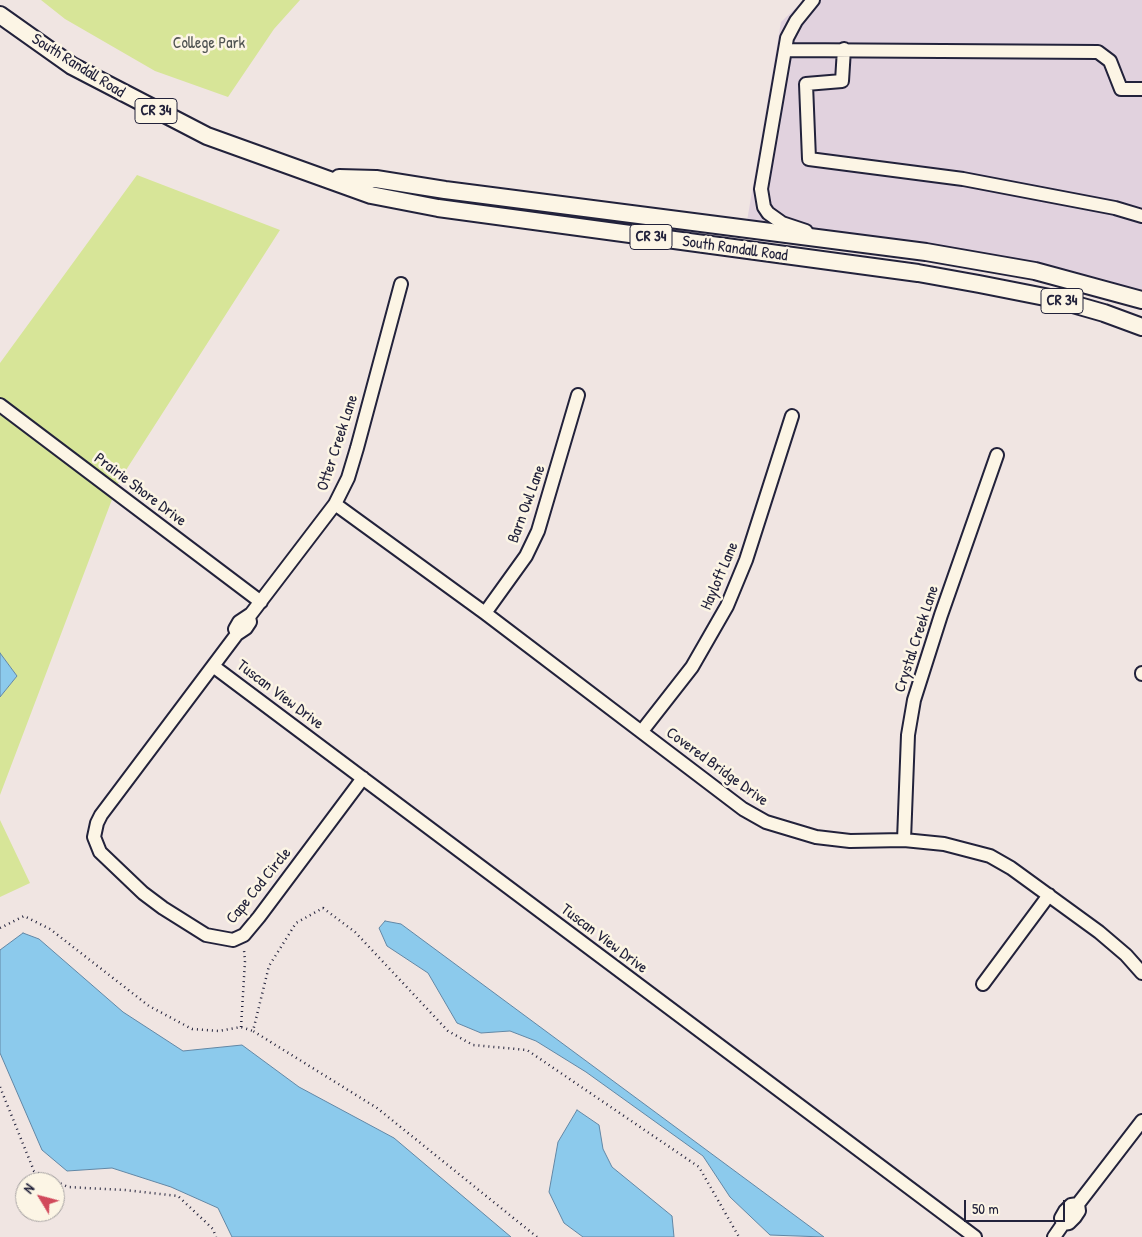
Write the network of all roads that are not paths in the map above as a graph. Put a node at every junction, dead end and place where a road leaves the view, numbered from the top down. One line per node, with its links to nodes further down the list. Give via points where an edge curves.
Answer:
1 (813, 0): 4 (street, via 796,21 787,38)
2 (0, 15): 6 (main road, South Randall Road / CR 34, via 72,66 191,128)
3 (844, 49): 4 (street); 5 (street, via 1098,52 1110,61 1121,89); 7 (street, via 842,80 806,84 809,159 964,179)
4 (786, 50): 8 (street, via 761,189 764,207 773,217 792,227)
5 (1142, 89)
6 (327, 177): 8 (main road, South Randall Road / CR 34, via 376,178 445,190); 11 (main road, South Randall Road / CR 34, via 371,195 438,208 979,284 1055,299)
7 (1142, 216)
8 (852, 242): 10 (main road, South Randall Road / CR 34, via 1035,271)
9 (401, 284): 16 (street, Otter Creek Lane, via 357,448 348,478)
10 (1142, 300)
11 (1142, 327)
12 (578, 395): 18 (street, Barn Owl Lane, via 538,531 526,556)
13 (0, 405): 17 (street, Prairie Shore Drive)
14 (792, 416): 20 (street, Hayloft Lane, via 749,551 727,606 692,667)
15 (996, 455): 22 (street, Crystal Creek Lane, via 914,700 908,735)
16 (335, 504): 17 (street, Otter Creek Lane); 18 (street, Covered Bridge Drive)
17 (261, 602): 19 (street, Otter Creek Lane, via 249,617 239,622 235,629 237,634)
18 (485, 613): 20 (street, Covered Bridge Drive)
19 (213, 666): 21 (street, Tuscan View Drive); 21 (street, Cape Cod Circle, via 101,815 95,830 100,852 149,898 206,935 233,940 244,935)
20 (642, 732): 22 (street, Covered Bridge Drive, via 743,809 766,822 816,837)
21 (363, 778): 27 (street, Tuscan View Drive)
22 (904, 840): 23 (street, Covered Bridge Drive, via 944,844 990,856)
23 (1049, 895): 24 (street, Covered Bridge Drive, via 1100,932); 25 (street)
24 (1142, 973)
25 (983, 984)
26 (1142, 1121): 28 (street, via 1078,1204 1071,1205 1066,1211 1061,1218 1063,1224)
27 (975, 1237)
28 (1054, 1237)

